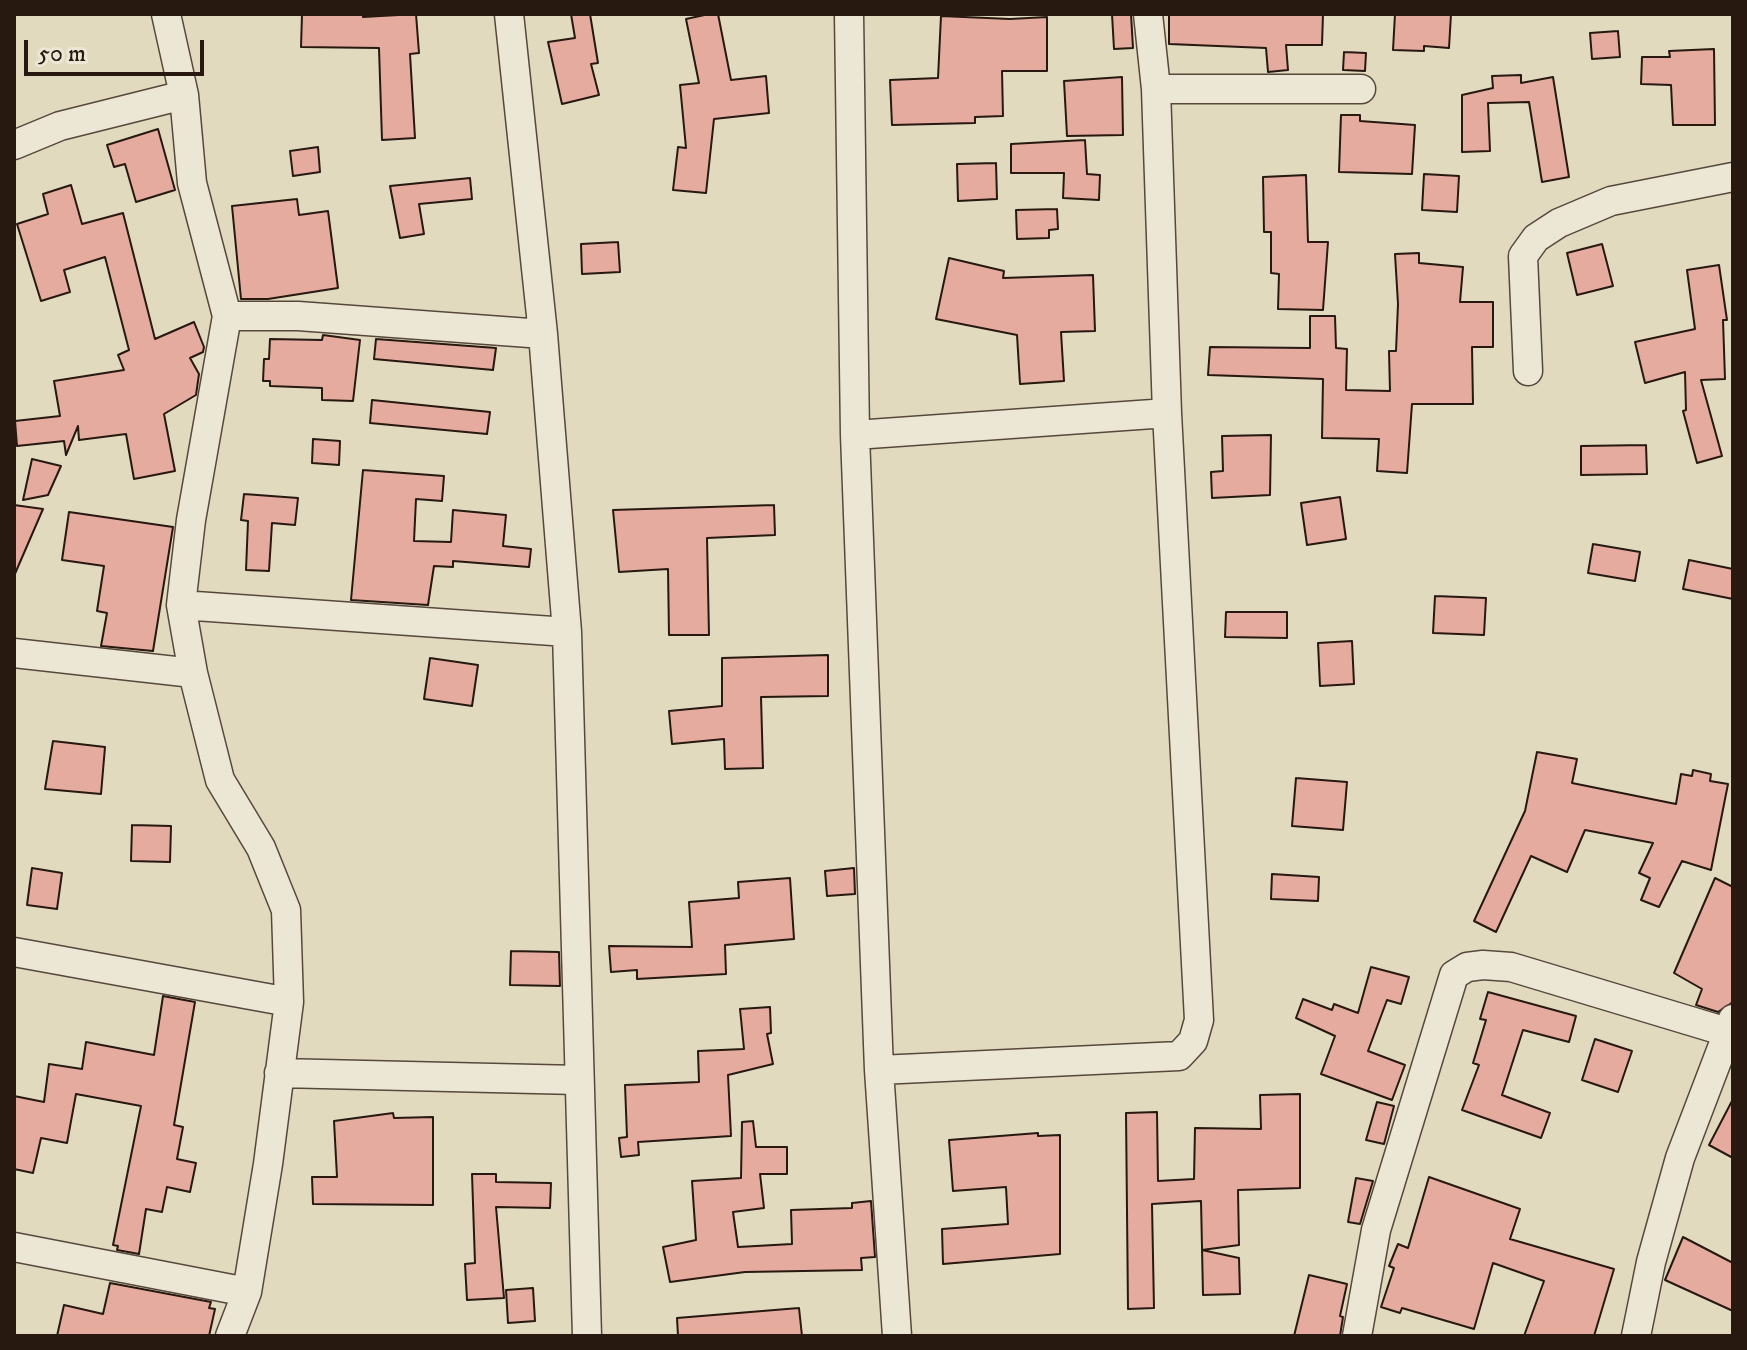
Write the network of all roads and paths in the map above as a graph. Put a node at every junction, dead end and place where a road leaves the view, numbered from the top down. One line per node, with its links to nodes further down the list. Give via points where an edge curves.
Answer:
1 (166, 14): 7 (street)
2 (509, 14): 11 (street)
3 (849, 14): 14 (street)
4 (1148, 14): 5 (street)
5 (1156, 89): 6 (street); 13 (street)
6 (1361, 89)
7 (184, 95): 8 (street, via 60,126); 10 (street, via 192,183)
8 (14, 145)
9 (1733, 177): 12 (street, via 1611,201 1536,238 1523,256)
10 (227, 316): 11 (street, via 298,316); 15 (street)
11 (543, 334): 16 (street)
12 (1528, 371)
13 (1167, 413): 14 (street); 22 (street, via 1199,1020 1193,1041 1179,1056)
14 (855, 435): 22 (street)
15 (181, 605): 16 (street); 18 (street)
16 (567, 632): 25 (street)
17 (14, 653): 18 (street)
18 (193, 673): 20 (street, via 220,780 261,848 286,910)
19 (14, 952): 20 (street)
20 (289, 1002): 23 (street)
21 (1730, 1025): 24 (street); 31 (street, via 1511,967 1475,966 1454,975 1376,1230)
22 (879, 1070): 30 (street)
23 (279, 1073): 25 (street); 27 (street)
24 (1723, 1075): 32 (street, via 1680,1158)
25 (578, 1080): 29 (street)
26 (14, 1247): 27 (street)
27 (247, 1292): 28 (street)
28 (230, 1336)
29 (587, 1336)
30 (897, 1336)
31 (1357, 1336)
32 (1636, 1336)

